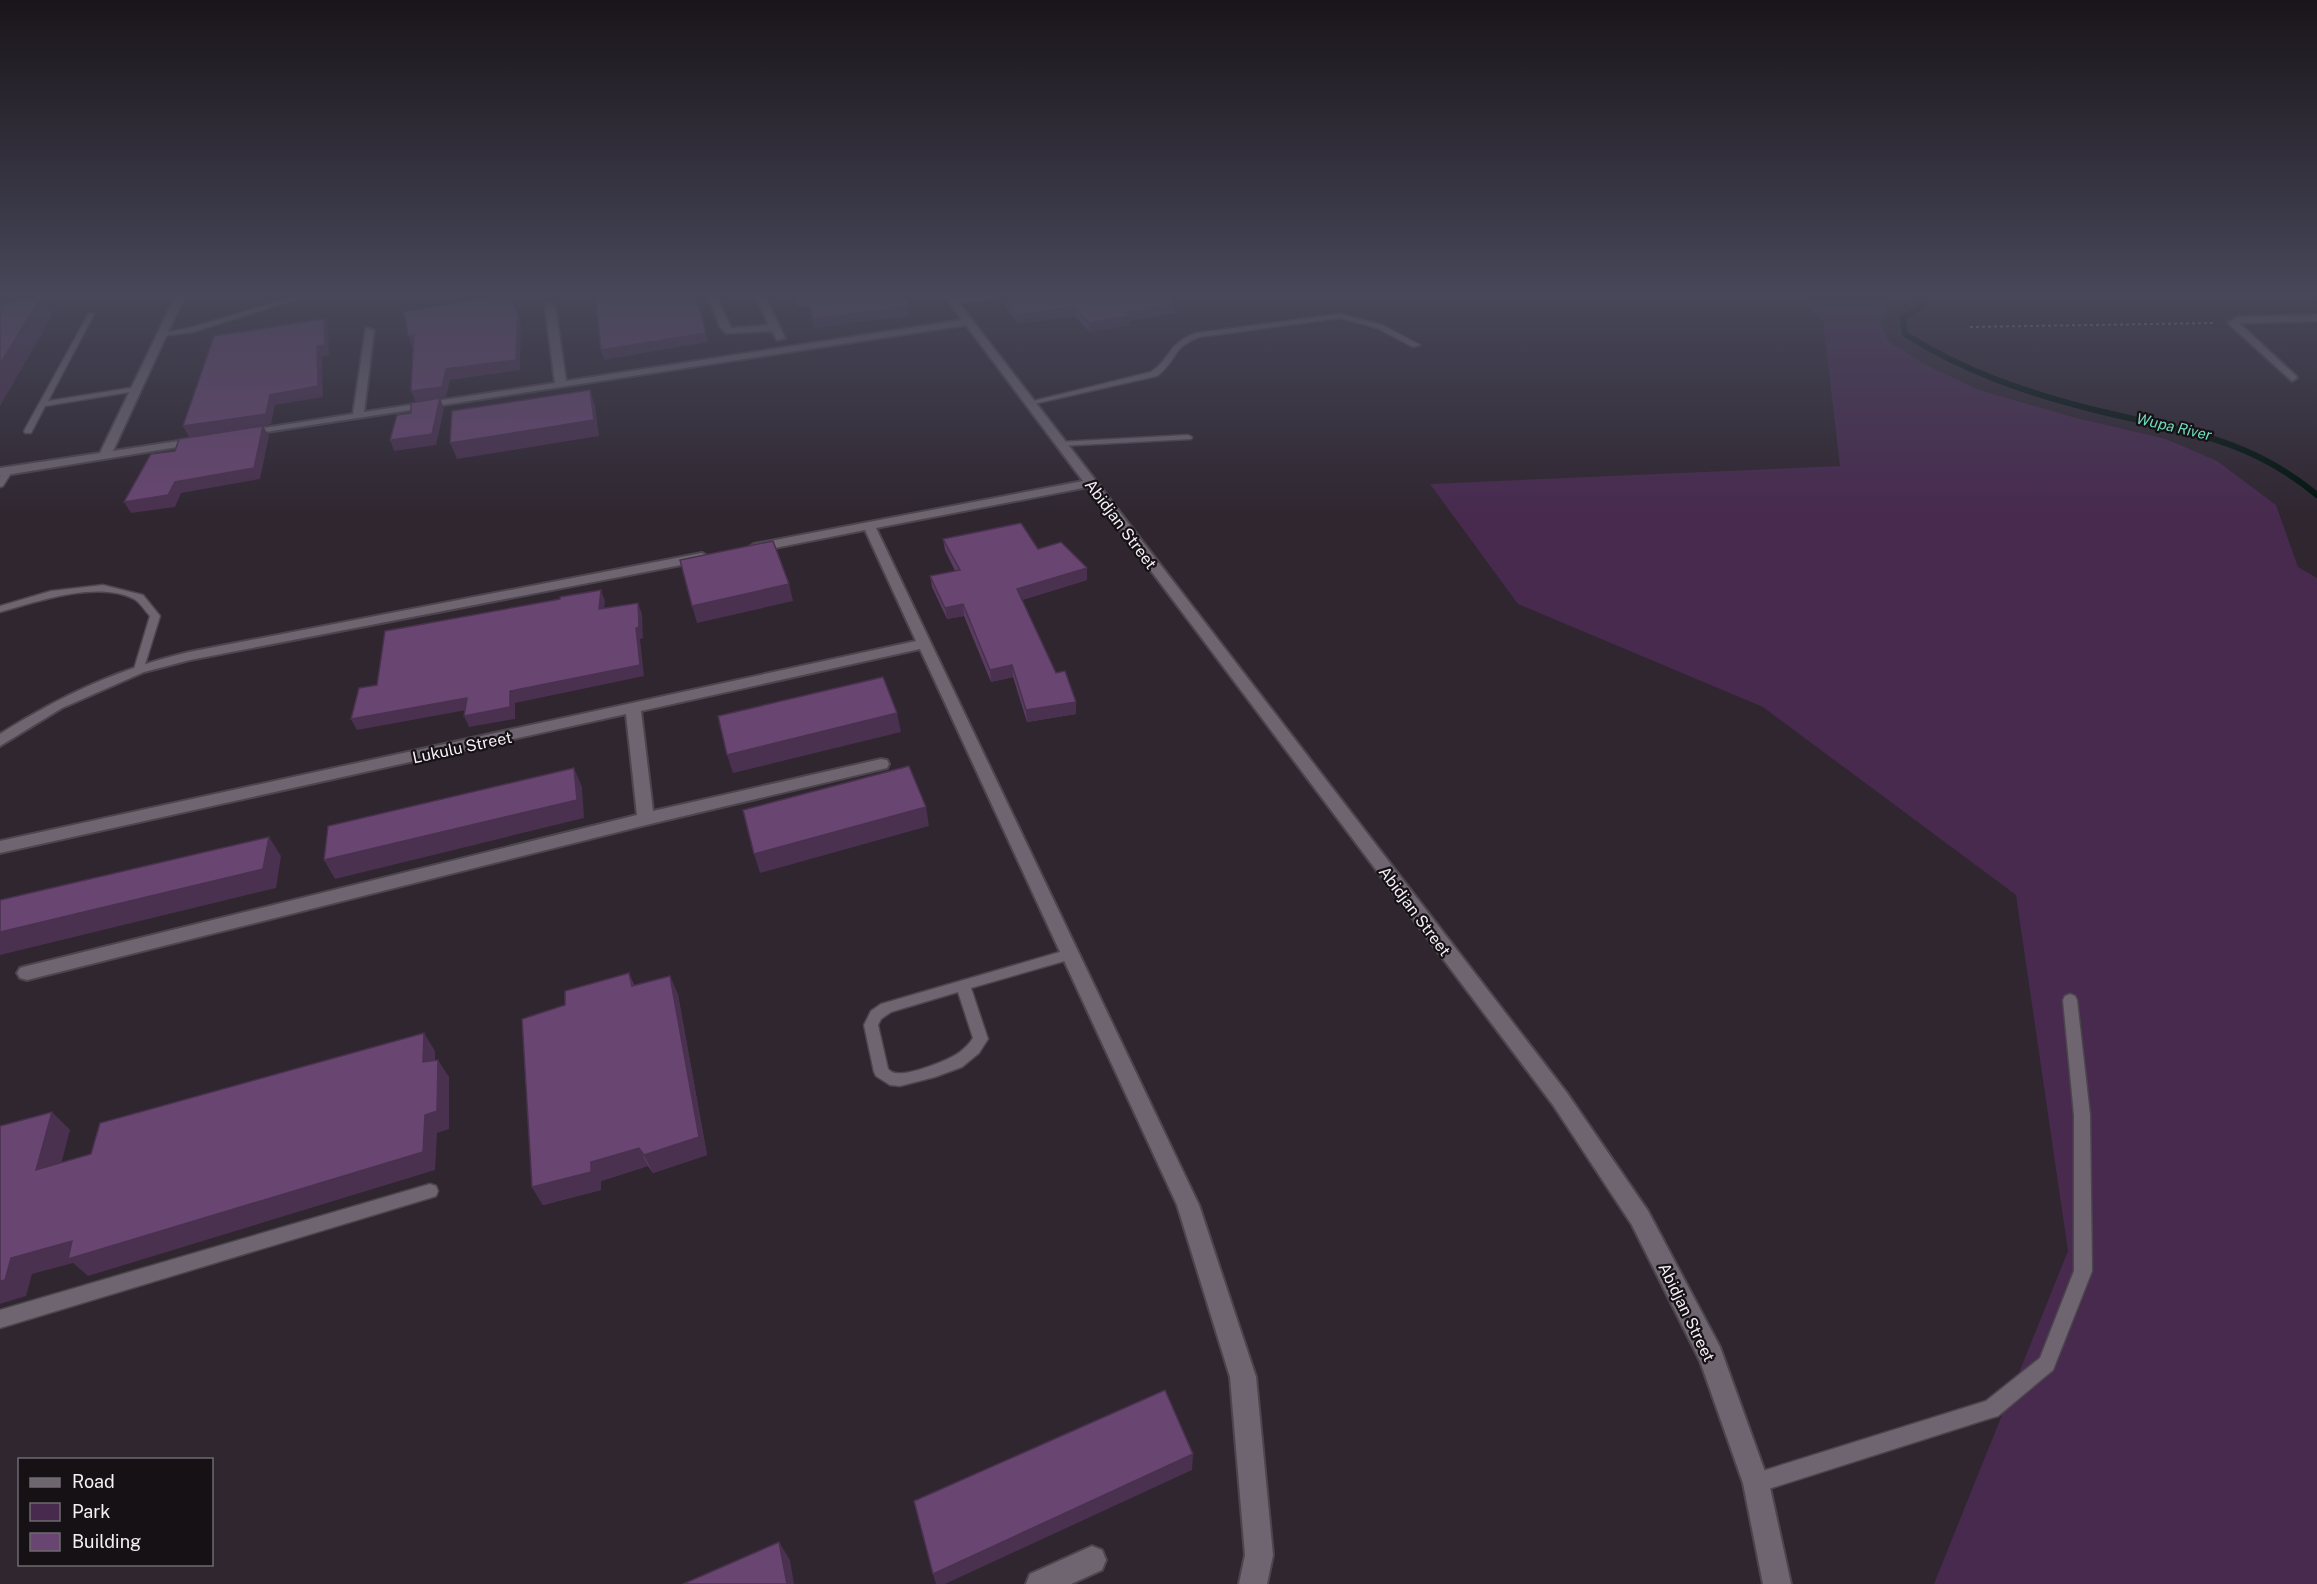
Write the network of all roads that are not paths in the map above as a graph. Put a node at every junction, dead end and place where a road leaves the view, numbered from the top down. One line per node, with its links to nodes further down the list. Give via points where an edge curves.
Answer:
1 (61, 369): 13 (lane)
2 (145, 369): 11 (street)
3 (364, 369): 14 (street)
4 (559, 369): 10 (street)
5 (664, 369): 10 (street)
6 (1003, 369): 12 (street, Abidjan Street)
7 (1162, 369): 12 (lane)
8 (2282, 369): 9 (street)
9 (2292, 378)
10 (561, 385): 14 (street)
11 (136, 389): 13 (lane); 20 (street)
12 (1029, 403): 19 (street, Abidjan Street)
13 (42, 404): 15 (lane)
14 (358, 416): 16 (street)
15 (28, 431)
16 (233, 435)
17 (1188, 437): 19 (lane)
18 (210, 439): 20 (street)
19 (1060, 444): 22 (street, Abidjan Street)
20 (105, 455): 21 (street)
21 (5, 471): 23 (lane)
22 (1090, 483): 24 (street); 41 (street, Abidjan Street, via 1560,1099 1640,1218 1711,1356)
23 (0, 484)
24 (869, 526): 25 (street); 28 (street)
25 (743, 550)
26 (720, 554): 29 (street)
27 (0, 609): 29 (lane, via 51,594 103,588 140,597 155,616)
28 (924, 644): 30 (street, Lukulu Street); 35 (street)
29 (139, 669): 31 (street, via 57,705)
30 (633, 710): 33 (street); 34 (street, Lukulu Street)
31 (0, 741)
32 (881, 764): 33 (street)
33 (646, 819): 36 (street)
34 (0, 848)
35 (1070, 954): 37 (lane); 44 (street, via 1188,1205 1243,1377 1258,1555)
36 (27, 973)
37 (963, 985): 37 (lane, via 886,1008 876,1015 871,1025 881,1072 900,1080 962,1062 974,1052 981,1039)
38 (2070, 1000): 41 (lane, via 2082,1115 2084,1271 2047,1364 1991,1409)
39 (430, 1191): 40 (lane)
40 (0, 1319)
41 (1756, 1483): 45 (street, Abidjan Street)
42 (1092, 1560): 43 (street)
43 (1040, 1584)
44 (1253, 1584)
45 (1777, 1584)

